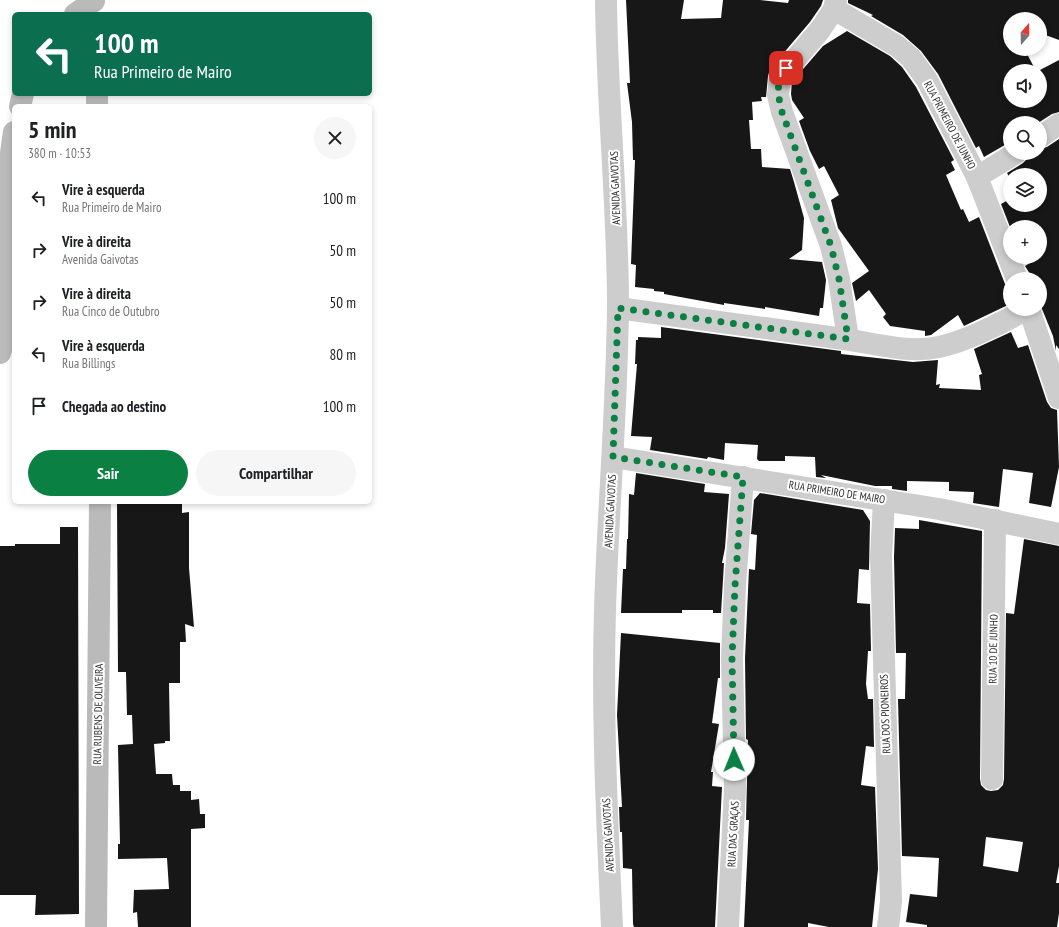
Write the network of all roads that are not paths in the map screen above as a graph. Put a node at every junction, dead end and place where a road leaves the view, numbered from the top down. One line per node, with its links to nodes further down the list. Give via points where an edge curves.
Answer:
1 (606, 0): 12 (street, AVENIDA GAIVOTAS)
2 (95, 4): 4 (main road)
3 (835, 5): 9 (street, RUA PRIMEIRO DE JUNHO, via 911,58 927,80); 15 (street, via 815,36 780,77 778,95 831,246)
4 (79, 12)
5 (1059, 124): 6 (street)
6 (1047, 132)
7 (12, 145): 11 (main road, via 7,177)
8 (1005, 160): 9 (street)
9 (977, 177): 10 (street, RUA PRIMEIRO DE JUNHO)
10 (1014, 272)
11 (5, 291): 16 (main road, via 10,316)
12 (618, 308): 15 (street); 18 (street, AVENIDA GAIVOTAS)
13 (1013, 316): 15 (street, via 939,347 918,350)
14 (1031, 316): 17 (street)
15 (848, 339)
16 (0, 353)
17 (1059, 398)
18 (613, 457): 19 (street, RUA PRIMEIRO DE MAIRO); 26 (street, AVENIDA GAIVOTAS, via 605,611 605,765)
19 (743, 477): 20 (street, RUA PRIMEIRO DE MAIRO); 27 (street, RUA DAS GRAÇAS, via 732,658 735,789)
20 (884, 500): 22 (street, RUA PRIMEIRO DE MAIRO); 28 (street, RUA DOS PIONEIROS, via 882,557 891,902)
21 (100, 504): 25 (main road, RUA RUBENS DE OLIVEIRA)
22 (995, 520): 23 (street, RUA PRIMEIRO DE MAIRO); 24 (street, RUA 10 DE JUNHO)
23 (1059, 534)
24 (992, 779)
25 (96, 927)
26 (612, 927)
27 (728, 927)
28 (888, 927)

